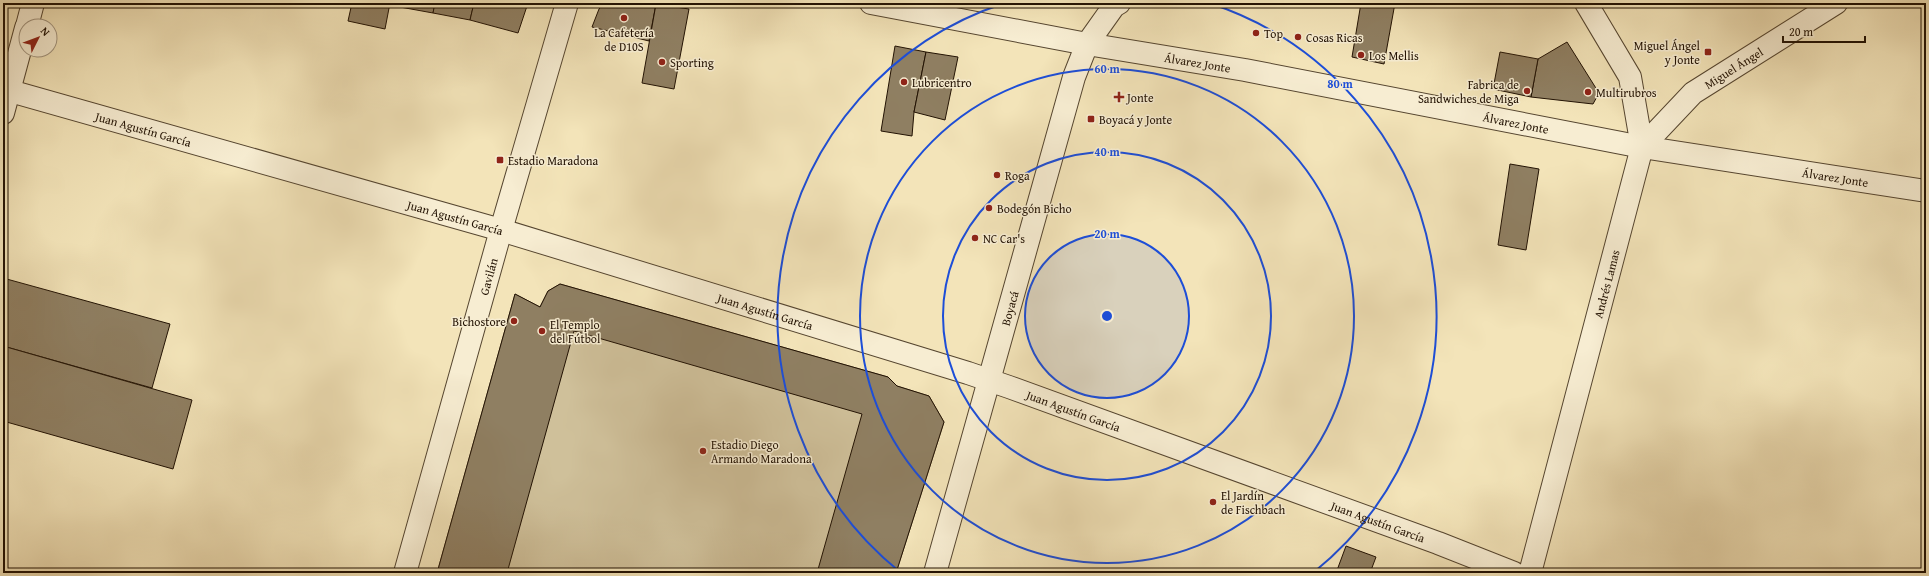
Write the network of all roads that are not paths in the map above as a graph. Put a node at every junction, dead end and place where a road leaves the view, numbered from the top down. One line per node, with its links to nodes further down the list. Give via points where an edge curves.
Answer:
1 (33, 3): 7 (street)
2 (567, 3): 14 (street, Gavilán)
3 (871, 3): 8 (street, Álvarez Jonte)
4 (1119, 3): 8 (street, Boyacá, via 1114,6)
5 (1586, 3): 12 (street, Andrés Lamas, via 1630,77)
6 (1836, 3): 12 (street, Miguel Ángel, via 1693,93)
7 (29, 18)
8 (1087, 44): 12 (street, Álvarez Jonte, via 1245,70); 15 (street, Boyacá, via 1074,77)
9 (18, 52): 10 (street)
10 (6, 90): 11 (street); 14 (street, Juan Agustín García)
11 (3, 113)
12 (1642, 147): 13 (street, Álvarez Jonte); 19 (street, Andrés Lamas)
13 (1926, 192)
14 (501, 230): 15 (street, Juan Agustín García); 16 (street, Gavilán)
15 (990, 380): 17 (street, Boyacá); 18 (street, Juan Agustín García)
16 (405, 573)
17 (935, 573)
18 (1514, 573)
19 (1530, 573)

